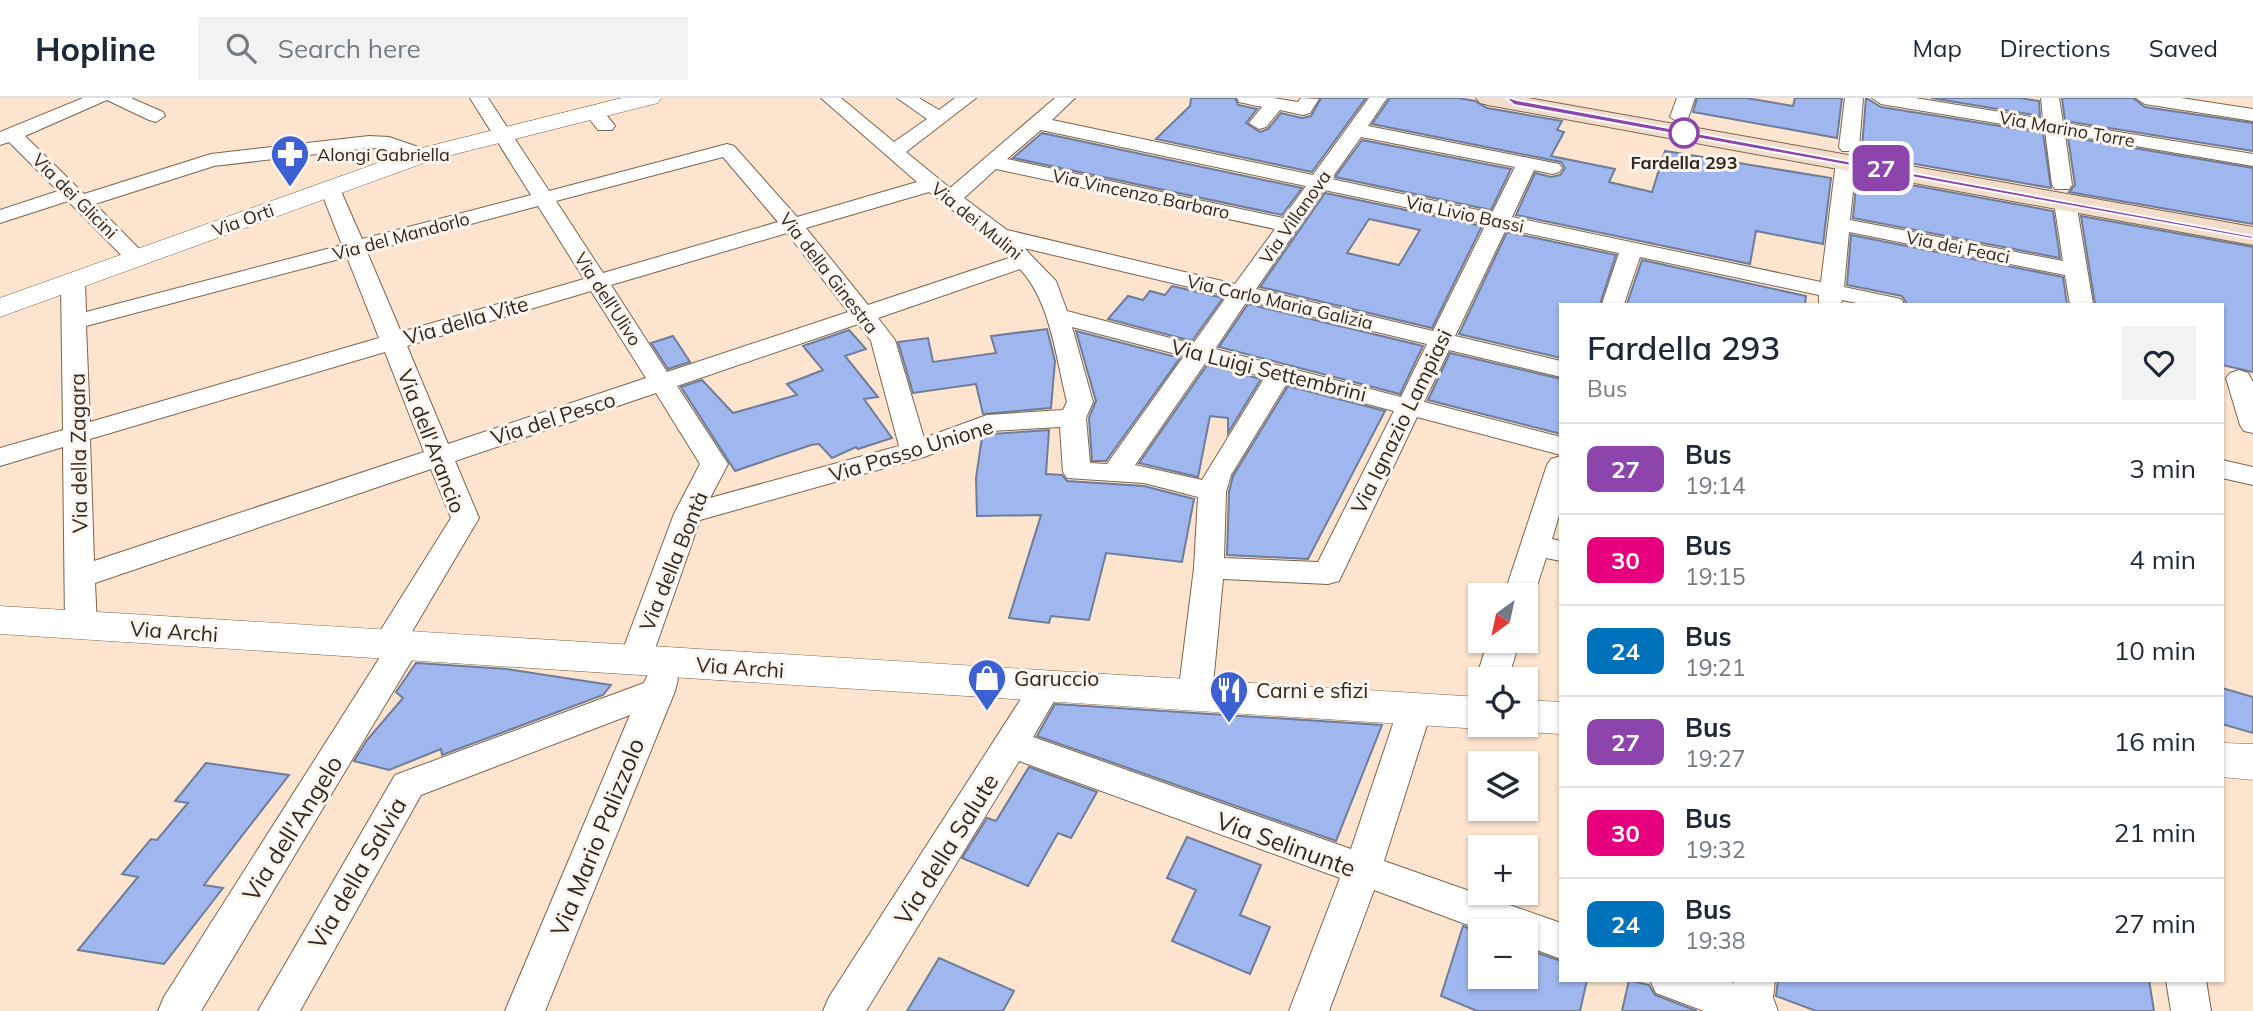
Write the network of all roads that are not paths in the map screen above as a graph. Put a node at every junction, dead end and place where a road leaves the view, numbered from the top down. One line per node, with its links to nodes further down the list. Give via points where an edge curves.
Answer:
1 (99, 98): 29 (street)
2 (115, 98): 22 (street)
3 (479, 98): 28 (street, Via dell'Ulivo)
4 (830, 98): 31 (street, Via dei Mulini)
5 (906, 98): 23 (street)
6 (967, 98): 23 (street)
7 (1066, 98): 24 (street)
8 (1246, 98): 19 (street)
9 (1378, 98): 27 (street, Via Villanova)
10 (1488, 98): 18 (main road)
11 (1573, 98): 20 (main road)
12 (1854, 98): 33 (street)
13 (1881, 98): 26 (street, Via Marino Torre)
14 (2050, 98): 26 (street)
15 (2146, 98): 21 (street)
16 (638, 99): 28 (street, Via Orti, via 599,119)
17 (1310, 99): 19 (street, via 1303,109)
18 (1512, 100): 33 (main road)
19 (1275, 104): 25 (street)
20 (1683, 108): 33 (main road)
21 (2253, 115)
22 (156, 116)
23 (939, 118): 31 (street)
24 (1037, 123): 35 (street); 38 (street, Via Livio Bassi)
25 (1259, 123)
26 (2054, 127): 34 (street, Via Marino Torre); 41 (street)
27 (1356, 130): 36 (street); 38 (street, Via Villanova)
28 (503, 134): 32 (street, Via Orti); 43 (street, Via dell'Ulivo)
29 (6, 136): 42 (street, Via dei Glicini)
30 (727, 150): 43 (street, Via del Mandorlo); 48 (street, Via della Ginestra)
31 (893, 152): 40 (street, Via dei Mulini)
32 (423, 155): 39 (street, Via Orti); 42 (street, via 389,143 369,142 211,160)
33 (1847, 155): 41 (main road); 47 (street)
34 (2253, 160)
35 (992, 162): 40 (street); 49 (street, Via Vincenzo Barbaro)
36 (1527, 163): 37 (street); 46 (street, Via Ignazio Lampiasi)
37 (1552, 168)
38 (1319, 183): 46 (street, Via Livio Bassi); 49 (street, Via Villanova)
39 (330, 189): 52 (street, Via dell'Arancio); 55 (street, Via Orti)
40 (942, 191): 48 (street, Via della Vite); 50 (street, Via dei Mulini)
41 (2064, 194): 45 (main road); 51 (main road); 56 (street)
42 (77, 198): 44 (street); 55 (street, Via dei Glicini)
43 (544, 198): 52 (street, Via del Mandorlo); 58 (street, Via dell'Ulivo)
44 (0, 217)
45 (2253, 220)
46 (1499, 221): 53 (street, Via Livio Bassi); 68 (street, Via Ignazio Lampiasi)
47 (1839, 224): 56 (street, Via dei Feaci); 60 (street)
48 (792, 225): 58 (street, Via della Vite); 65 (street, Via della Ginestra)
49 (1289, 226): 59 (street, Via Villanova)
50 (999, 235): 54 (street, Via Carlo Maria Galizia)
51 (2253, 236)
52 (355, 248): 67 (street, Via del Mandorlo); 69 (street, Via dell'Arancio)
53 (1631, 249): 60 (street, Via Livio Bassi); 61 (street)
54 (1029, 253): 59 (street, Via Carlo Maria Galizia); 65 (street, Via del Pesco); 66 (street, Via dei Mulini)
55 (137, 258): 57 (street, Via Orti)
56 (2076, 271): 63 (street)
57 (73, 282): 64 (street, Via Orti); 67 (street, Via della Zagara)
58 (597, 282): 69 (street, Via della Vite); 74 (street, Via dell'Ulivo)
59 (1242, 293): 68 (street, Via Carlo Maria Galizia); 70 (street, Via Villanova)
60 (1831, 298): 62 (street, Via Livio Bassi)
61 (1613, 303)
62 (1883, 303)
63 (2081, 303)
64 (0, 308)
65 (862, 315): 74 (street, Via del Pesco); 80 (street, Via della Ginestra, via 883,340)
66 (1057, 316): 70 (street, Via Luigi Settembrini); 76 (street, Via dei Mulini, via 1080,402)
67 (74, 322): 78 (street, Via della Zagara)
68 (1441, 340): 71 (street, Via Carlo Maria Galizia); 75 (street, Via Ignazio Lampiasi)
69 (393, 341): 78 (street, Via della Vite); 81 (street, Via dell'Arancio)
70 (1200, 352): 72 (street, Via Luigi Settembrini); 85 (street, Via Villanova)
71 (1559, 369)
72 (1280, 373): 75 (street, Via Luigi Settembrini); 88 (street, via 1217,475)
73 (2238, 378): 77 (street)
74 (662, 382): 81 (street, Via del Pesco); 83 (street, Via dell'Ulivo)
75 (1408, 406): 79 (street, Via Luigi Settembrini); 91 (street, Via Ignazio Lampiasi, via 1328,573)
76 (1073, 418): 80 (street, Via Passo Unione, via 987,423); 85 (street, via 1077,472)
77 (2253, 425)
78 (77, 434): 82 (street, Via della Vite); 92 (street, Via della Zagara)
79 (1559, 445)
80 (914, 451): 89 (street, Via Passo Unione)
81 (440, 456): 92 (street, Via del Pesco); 96 (street, Via dell'Arancio, via 465,518)
82 (0, 457)
83 (714, 464): 89 (street, Via della Bontà)
84 (2224, 469): 86 (street)
85 (1115, 474): 88 (street, via 1144,474)
86 (2253, 476)
87 (1559, 478): 90 (street)
88 (1212, 492): 91 (street)
89 (688, 514): 97 (street, Via della Bontà)
90 (1548, 548): 93 (street)
91 (1209, 568): 99 (street)
92 (80, 577): 95 (street, Via della Zagara)
93 (1526, 583)
94 (4, 624): 95 (street, Via Archi)
95 (81, 625): 96 (street, Via Archi)
96 (397, 645): 97 (street, Via Archi); 112 (street, Via dell'Angelo)
97 (653, 671): 98 (street, Via Archi); 113 (street, Via della Salvia, via 408,785); 114 (street, Via Mario Palizzolo)
98 (1047, 686): 99 (street, Via Archi); 104 (street, Via della Salute)
99 (1195, 695): 100 (street, Via Archi)
100 (1415, 709): 101 (street, Via Archi); 107 (street)
101 (1468, 712)
102 (1538, 717): 103 (street)
103 (1559, 718)
104 (1012, 744): 107 (street, Via Selinunte); 115 (street, Via della Salute)
105 (2224, 760): 106 (street)
106 (2253, 762)
107 (1362, 871): 108 (street, Via Selinunte); 116 (street)
108 (1559, 940)
109 (1677, 982): 111 (street)
110 (2186, 982): 117 (street)
111 (1754, 1003)
112 (178, 1011)
113 (278, 1011)
114 (525, 1011)
115 (843, 1011)
116 (1309, 1011)
117 (2191, 1011)

